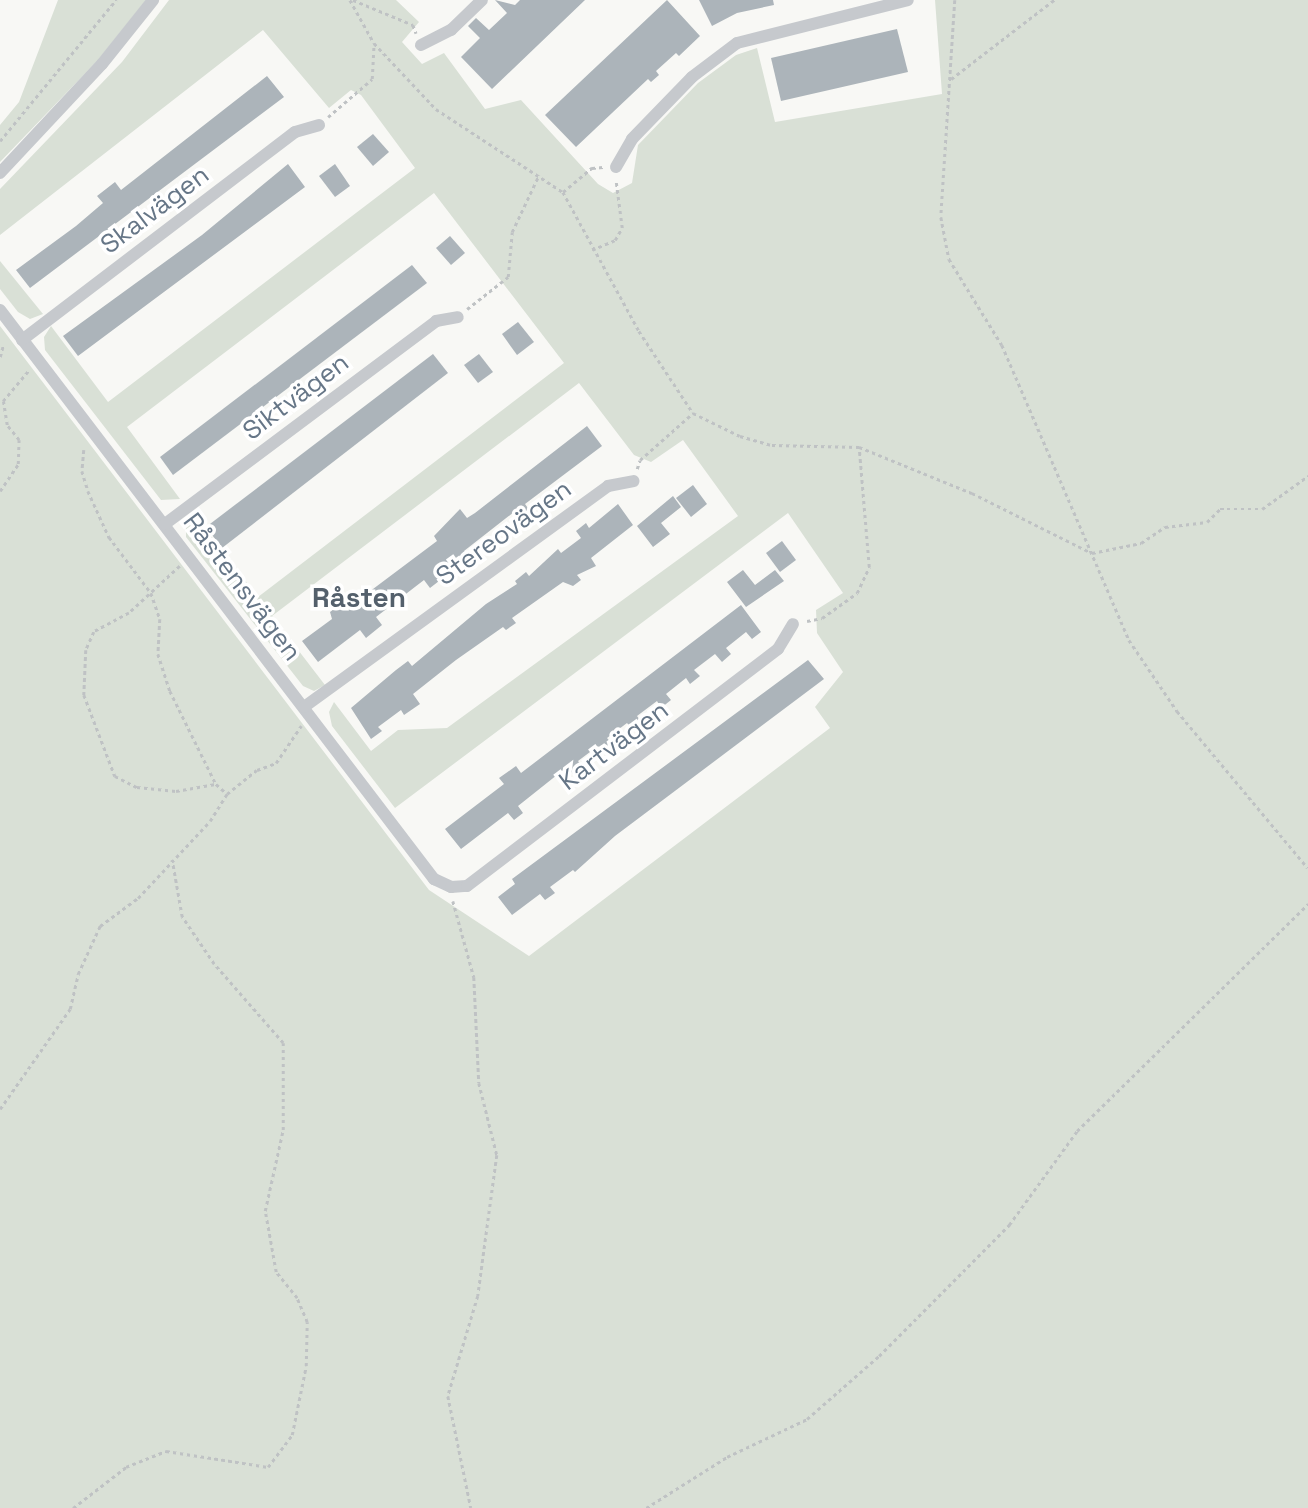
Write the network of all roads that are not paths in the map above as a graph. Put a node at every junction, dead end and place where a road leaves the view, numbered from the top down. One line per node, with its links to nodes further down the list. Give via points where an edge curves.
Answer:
1 (153, 0): 7 (street, via 102,64)
2 (482, 0): 4 (street, via 451,30)
3 (908, 0): 6 (street, via 737,43 692,77 632,139)
4 (421, 45)
5 (319, 125): 10 (street, Skalvägen, via 295,132)
6 (616, 167)
7 (0, 173)
8 (0, 310): 10 (street, Råstensvägen)
9 (458, 317): 12 (street, Siktvägen, via 436,321)
10 (22, 340): 12 (street, Råstensvägen)
11 (634, 481): 14 (street, Stereovägen, via 608,486)
12 (165, 524): 14 (street, Råstensvägen)
13 (793, 624): 15 (street, Kartvägen, via 778,649 467,886)
14 (307, 711): 15 (street, Råstensvägen, via 434,878)
15 (451, 887)

